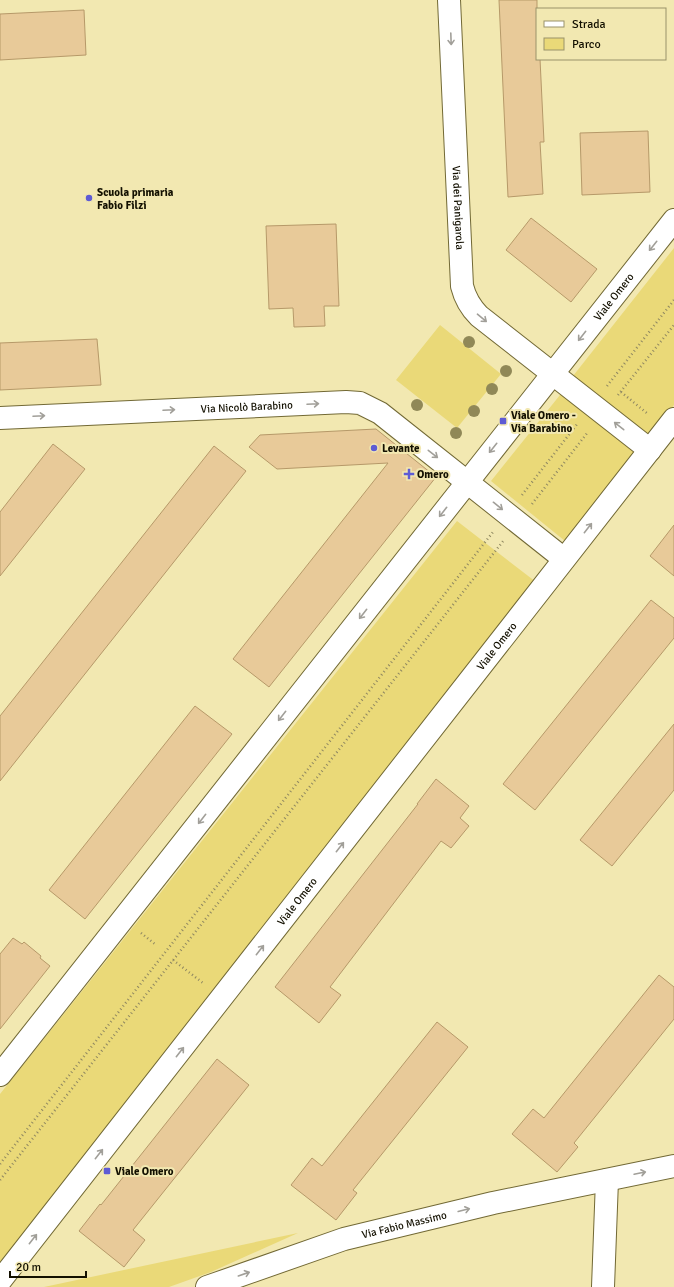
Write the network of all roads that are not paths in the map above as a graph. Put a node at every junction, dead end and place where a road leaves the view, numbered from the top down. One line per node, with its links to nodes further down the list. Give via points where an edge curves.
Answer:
1 (449, 0): 3 (street, Via dei Panigarola, one-way to 3, via 462,286 466,299 479,316)
2 (674, 220): 3 (street, Viale Omero, one-way to 3)
3 (552, 374): 6 (street, one-way to 3); 7 (street, Viale Omero, one-way to 7)
4 (0, 418): 7 (street, Via Nicolò Barabino, one-way to 7, via 360,403 380,413)
5 (664, 419): 6 (street, Viale Omero)
6 (650, 450): 8 (street, Viale Omero, one-way to 6)
7 (467, 481): 8 (street, one-way to 8); 9 (street, Viale Omero, one-way to 9)
8 (564, 559): 12 (street, Viale Omero, one-way to 8)
9 (0, 1075)
10 (674, 1166): 11 (street, Via Fabio Massimo, one-way to 10)
11 (607, 1180): 13 (street, Via Fabio Massimo, one-way to 11, via 344,1239 493,1202); 14 (street)
12 (0, 1281)
13 (207, 1287)
14 (603, 1287)

